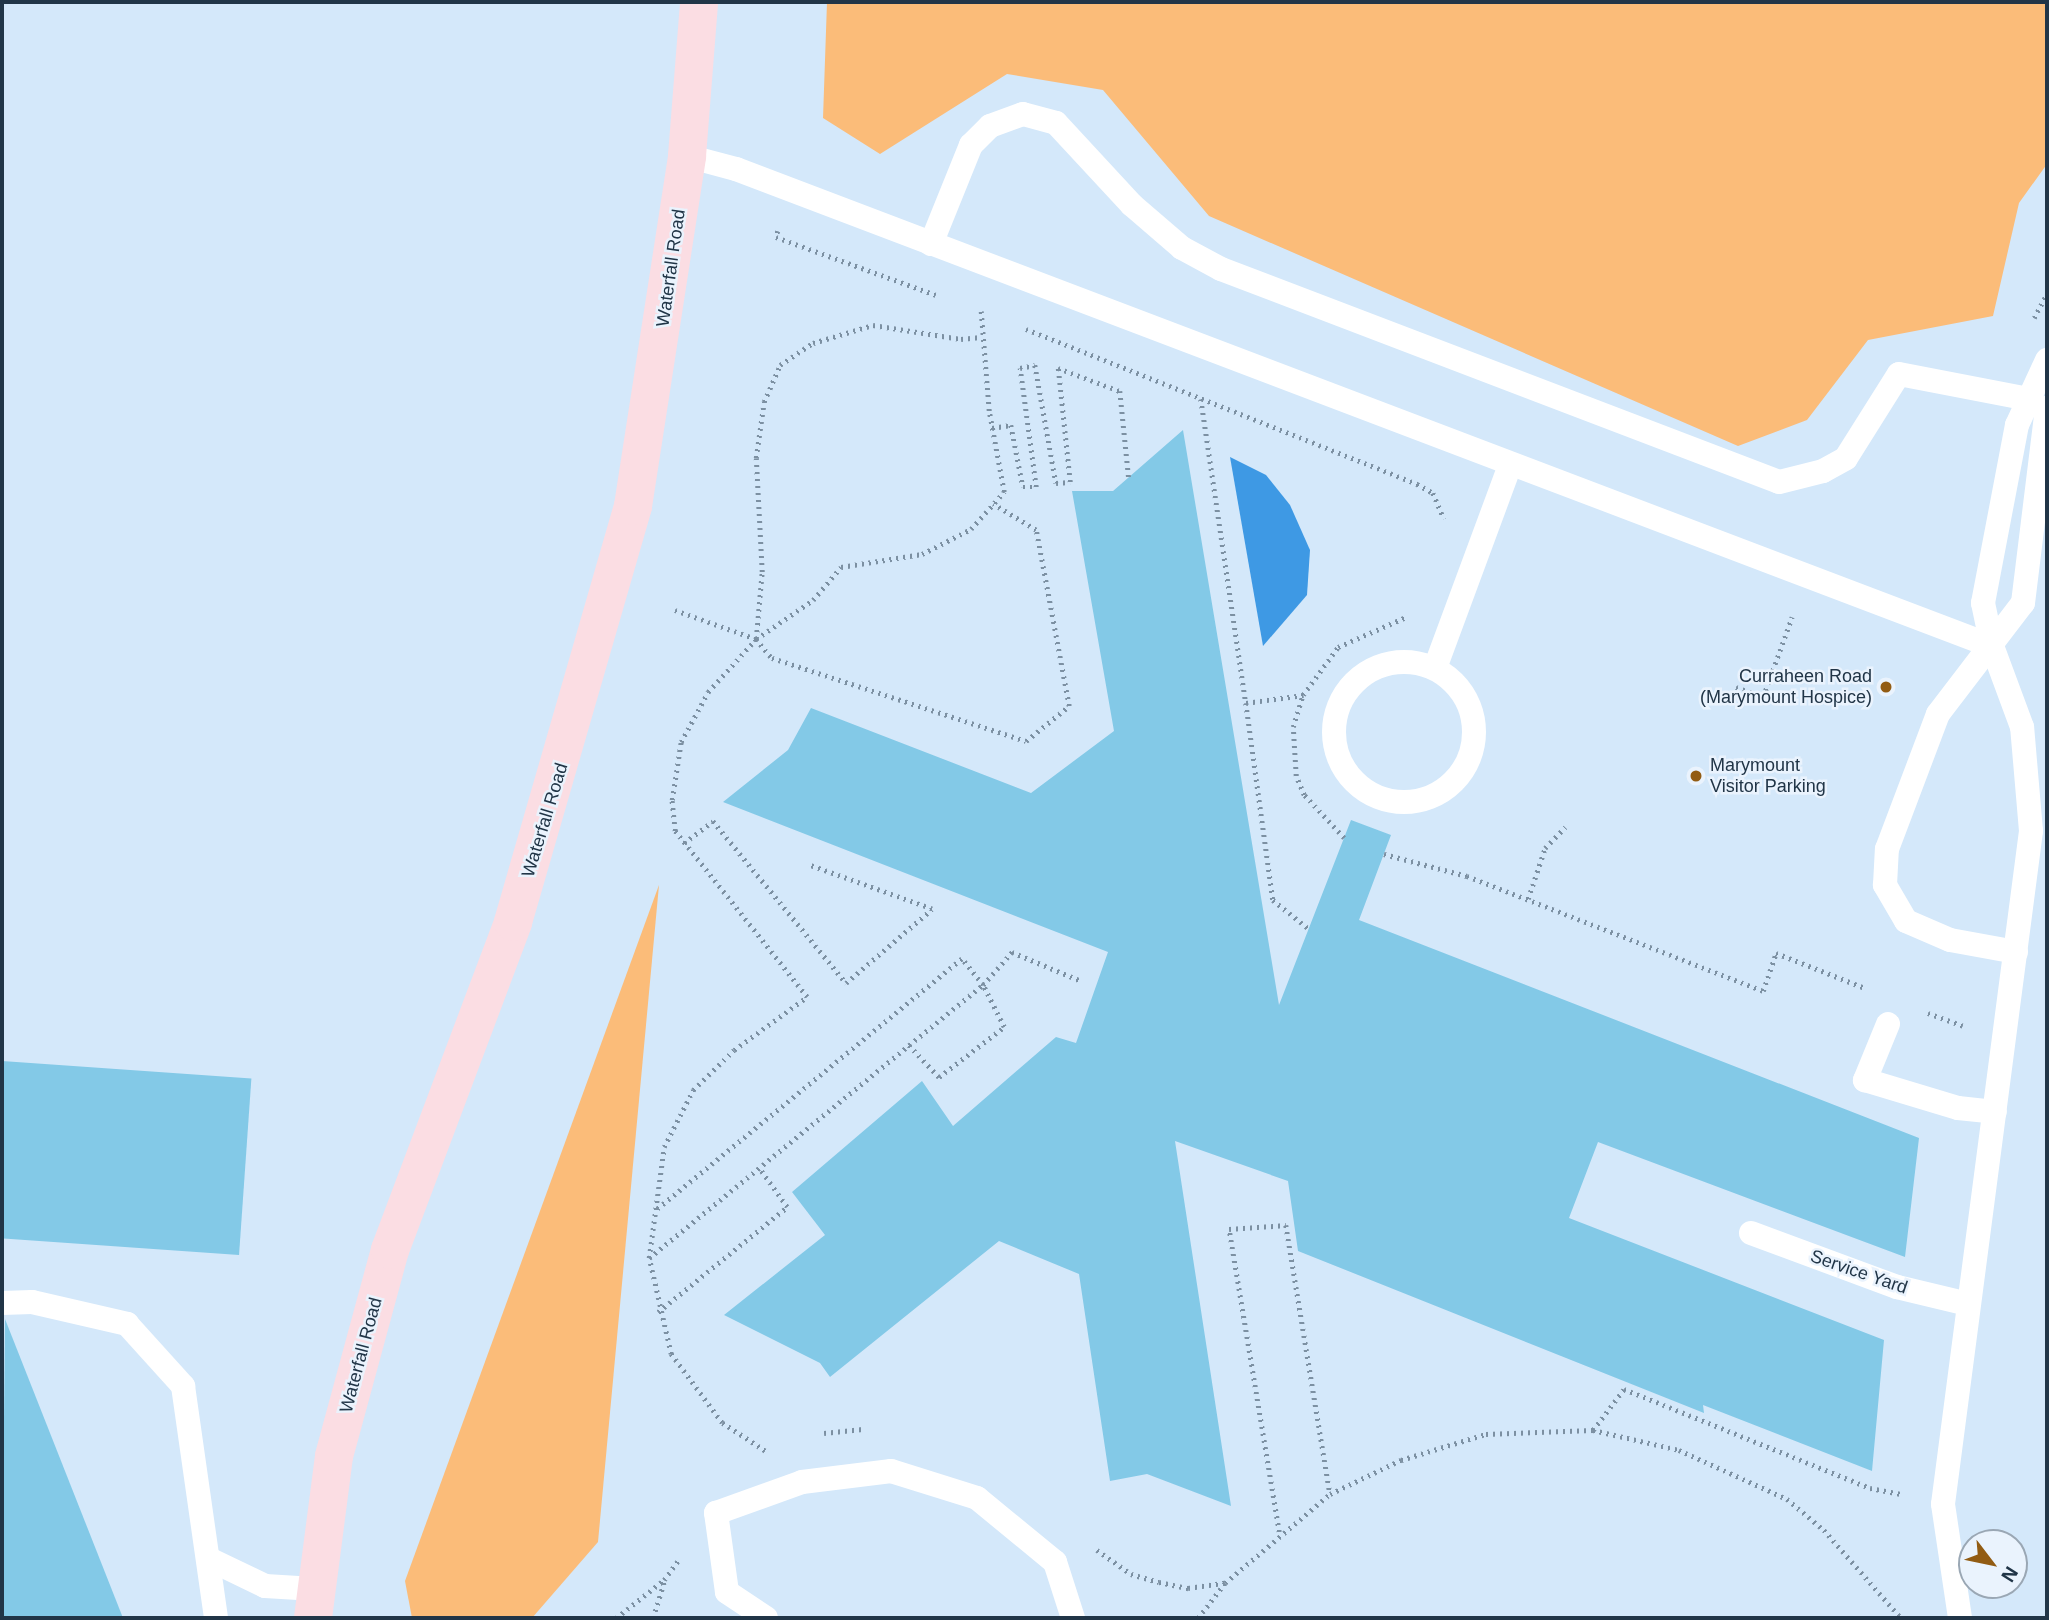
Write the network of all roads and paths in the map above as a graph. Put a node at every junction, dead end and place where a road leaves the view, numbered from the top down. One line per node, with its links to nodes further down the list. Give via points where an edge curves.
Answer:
1 (699, 2): 2 (street, Waterfall Road)
2 (687, 156): 3 (lane); 61 (street, Waterfall Road, via 633,506 608,606 513,922 390,1250 334,1456)
3 (794, 191): 4 (lane); 5 (path, via 776,236)
4 (931, 244): 13 (lane, via 971,145 990,126 1023,114 1056,123 1132,205 1182,248 1221,269 1779,482 1823,471 1846,458 1899,374); 15 (lane)
5 (943, 297)
6 (968, 306): 7 (path)
7 (981, 311): 8 (path); 10 (path)
8 (994, 316)
9 (1020, 326): 12 (path)
10 (981, 337): 14 (path); 22 (path, via 873,325 813,343 780,365 764,402 756,458 762,572)
11 (2047, 360): 13 (lane)
12 (1201, 398): 18 (path, via 1433,493 1445,520); 27 (path)
13 (2038, 403): 23 (lane, via 2023,603); 23 (lane, via 2017,425 1983,603)
14 (992, 428): 16 (path, via 1011,425 1023,487 1037,487 1020,368 1035,365 1056,482 1070,482 1058,368 1120,391); 17 (path, via 1003,492)
15 (1510, 466): 23 (lane); 24 (lane)
16 (1129, 479)
17 (993, 504): 22 (path, via 971,529 922,554 841,567 813,600); 22 (path, via 1036,530 1069,706 1026,741 772,658)
18 (1442, 532)
19 (675, 610): 22 (path)
20 (1795, 610): 25 (path, via 1763,697)
21 (1410, 612): 26 (path, via 1393,626 1338,647)
22 (756, 639): 30 (path, via 708,692 681,742 672,800 675,831)
23 (1992, 646): 35 (lane, via 2022,727 2030,789); 35 (lane, via 1938,713 1887,849 1885,885 1906,921 1950,940)
24 (1435, 668): 24 (lane, via 1455,682 1468,703 1473,750 1446,789 1424,800 1400,803 1357,786 1334,747 1340,703 1352,684 1381,666 1414,661)
25 (1736, 687)
26 (1303, 695): 27 (path); 29 (path, via 1293,727 1296,776 1317,814)
27 (1246, 703): 34 (path, via 1273,900)
28 (1565, 827): 33 (path, via 1545,848)
29 (1343, 838)
30 (684, 843): 32 (path, via 713,821 846,983 932,909); 45 (path, via 807,997 734,1050 693,1090 664,1147)
31 (1384, 854): 33 (path)
32 (808, 865)
33 (1528, 899): 38 (path, via 1763,991 1776,953)
34 (1308, 928)
35 (2017, 952): 43 (lane)
36 (1079, 980): 37 (path, via 1012,953)
37 (983, 985): 42 (path); 42 (path, via 1003,1027 939,1077); 45 (path, via 962,959)
38 (1870, 990)
39 (1922, 1011): 41 (path)
40 (1888, 1024): 43 (lane, via 1865,1080 1958,1108)
41 (1976, 1030)
42 (909, 1045): 44 (path)
43 (1995, 1112): 49 (lane)
44 (759, 1168): 47 (path); 50 (path, via 787,1207)
45 (654, 1212): 47 (path)
46 (1751, 1233): 49 (lane, Service Yard, via 1896,1287)
47 (649, 1258): 50 (path)
48 (2, 1303): 59 (lane, via 32,1302 127,1324 183,1386)
49 (1968, 1304): 69 (lane, via 1942,1504)
50 (657, 1313): 54 (path, via 671,1354 722,1423 766,1451)
51 (872, 1430): 53 (path, via 846,1426)
52 (1593, 1430): 55 (path, via 1486,1434 1401,1460); 56 (path, via 1624,1389 1870,1488); 68 (path, via 1679,1450 1787,1499 1824,1531)
53 (811, 1437)
54 (777, 1448)
55 (1330, 1494): 57 (path); 57 (path, via 1286,1225 1229,1229)
56 (1910, 1495)
57 (1279, 1532): 60 (path)
58 (1090, 1543): 60 (path, via 1131,1574 1188,1588)
59 (209, 1559): 61 (lane); 62 (lane)
60 (1225, 1583): 67 (path)
61 (314, 1604)
62 (216, 1618)
63 (616, 1618): 64 (path, via 664,1580)
64 (653, 1618)
65 (766, 1618): 66 (lane, via 727,1592 716,1513 802,1482 891,1471 977,1498 1055,1562)
66 (1073, 1618)
67 (1198, 1618)
68 (1901, 1618)
69 (1960, 1618)

